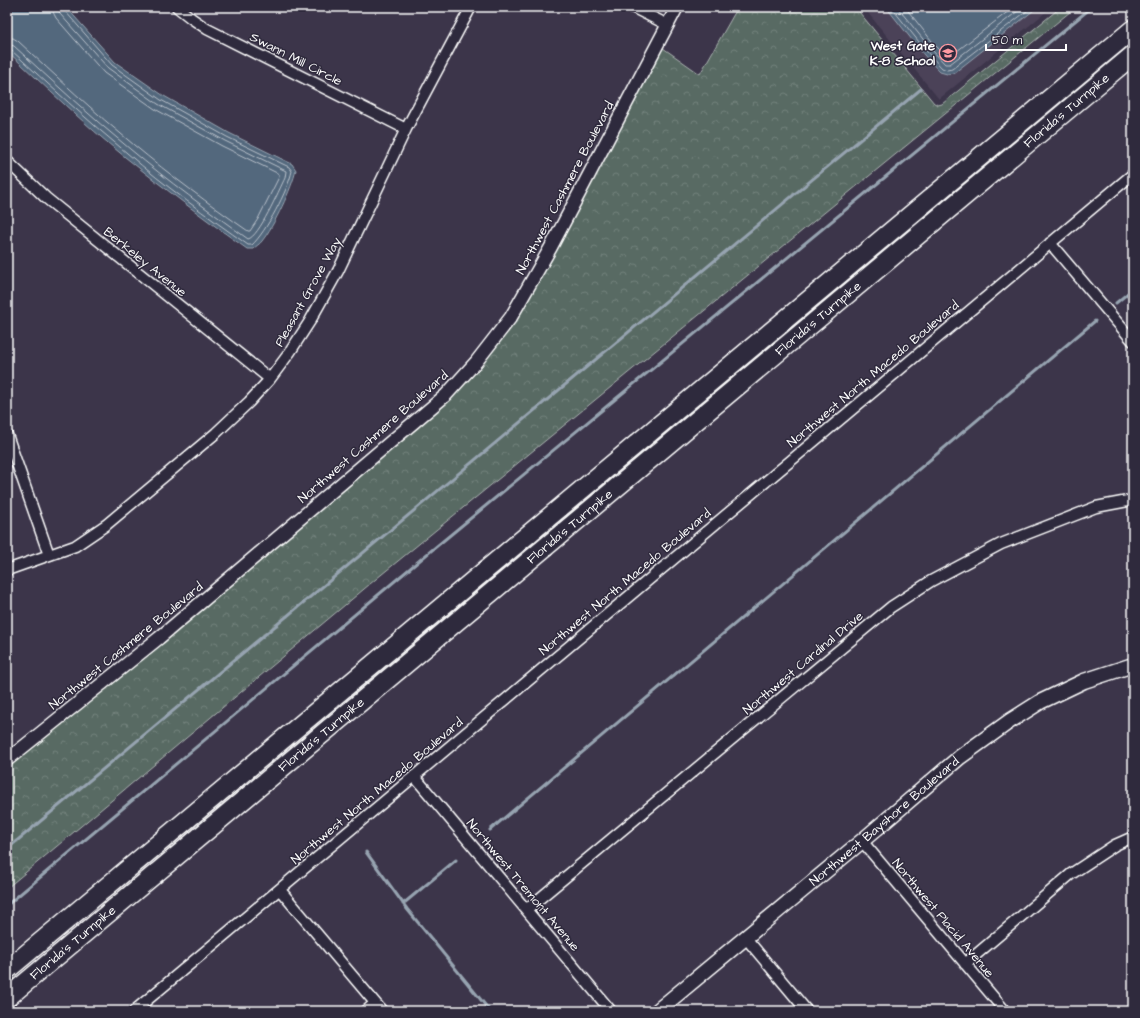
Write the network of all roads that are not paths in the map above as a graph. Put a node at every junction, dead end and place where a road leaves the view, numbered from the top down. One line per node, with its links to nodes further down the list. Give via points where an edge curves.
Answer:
1 (177, 7): 8 (street, Swann Mill Circle, via 207,28)
2 (471, 7): 8 (street, Pleasant Grove Way)
3 (632, 7): 5 (street)
4 (677, 7): 5 (street, Northwest Cashmere Boulevard)
5 (668, 25): 19 (street, Northwest Cashmere Boulevard, via 551,247 511,317 476,362 446,395 159,638)
6 (1133, 30): 27 (highway, Florida's Turnpike)
7 (1133, 55): 28 (highway, Florida's Turnpike)
8 (406, 129): 13 (street, Pleasant Grove Way, via 334,277 310,321)
9 (7, 161): 13 (street, Berkeley Avenue, via 46,198)
10 (1133, 174): 11 (street, Northwest North Macedo Boulevard)
11 (1050, 243): 12 (street); 20 (street, Northwest North Macedo Boulevard)
12 (1133, 341)
13 (270, 379): 16 (street, Pleasant Grove Way, via 216,433 106,525 75,546)
14 (7, 435): 16 (street)
15 (1133, 500): 24 (street, Northwest Cardinal Drive, via 1096,507 1001,544 930,581 897,603)
16 (49, 556): 17 (street, Pleasant Grove Way)
17 (7, 570)
18 (1133, 665): 22 (main road, Northwest Bayshore Boulevard, via 1084,681 1040,702 1010,721 960,757)
19 (7, 760)
20 (414, 776): 23 (street, Northwest North Macedo Boulevard); 24 (street, Northwest Tremont Avenue)
21 (1133, 837): 26 (street, via 1115,845 1071,874)
22 (862, 841): 25 (main road, Northwest Bayshore Boulevard); 26 (street, Northwest Placid Avenue)
23 (280, 890): 29 (street); 30 (street, Northwest North Macedo Boulevard)
24 (526, 909): 32 (street, Northwest Tremont Avenue)
25 (745, 936): 33 (main road, Northwest Bayshore Boulevard); 34 (street)
26 (965, 964): 35 (street, Northwest Placid Avenue)
27 (7, 970)
28 (7, 998)
29 (379, 1007): 31 (street)
30 (134, 1011)
31 (366, 1011)
32 (611, 1011)
33 (657, 1011)
34 (807, 1011)
35 (1005, 1011)

